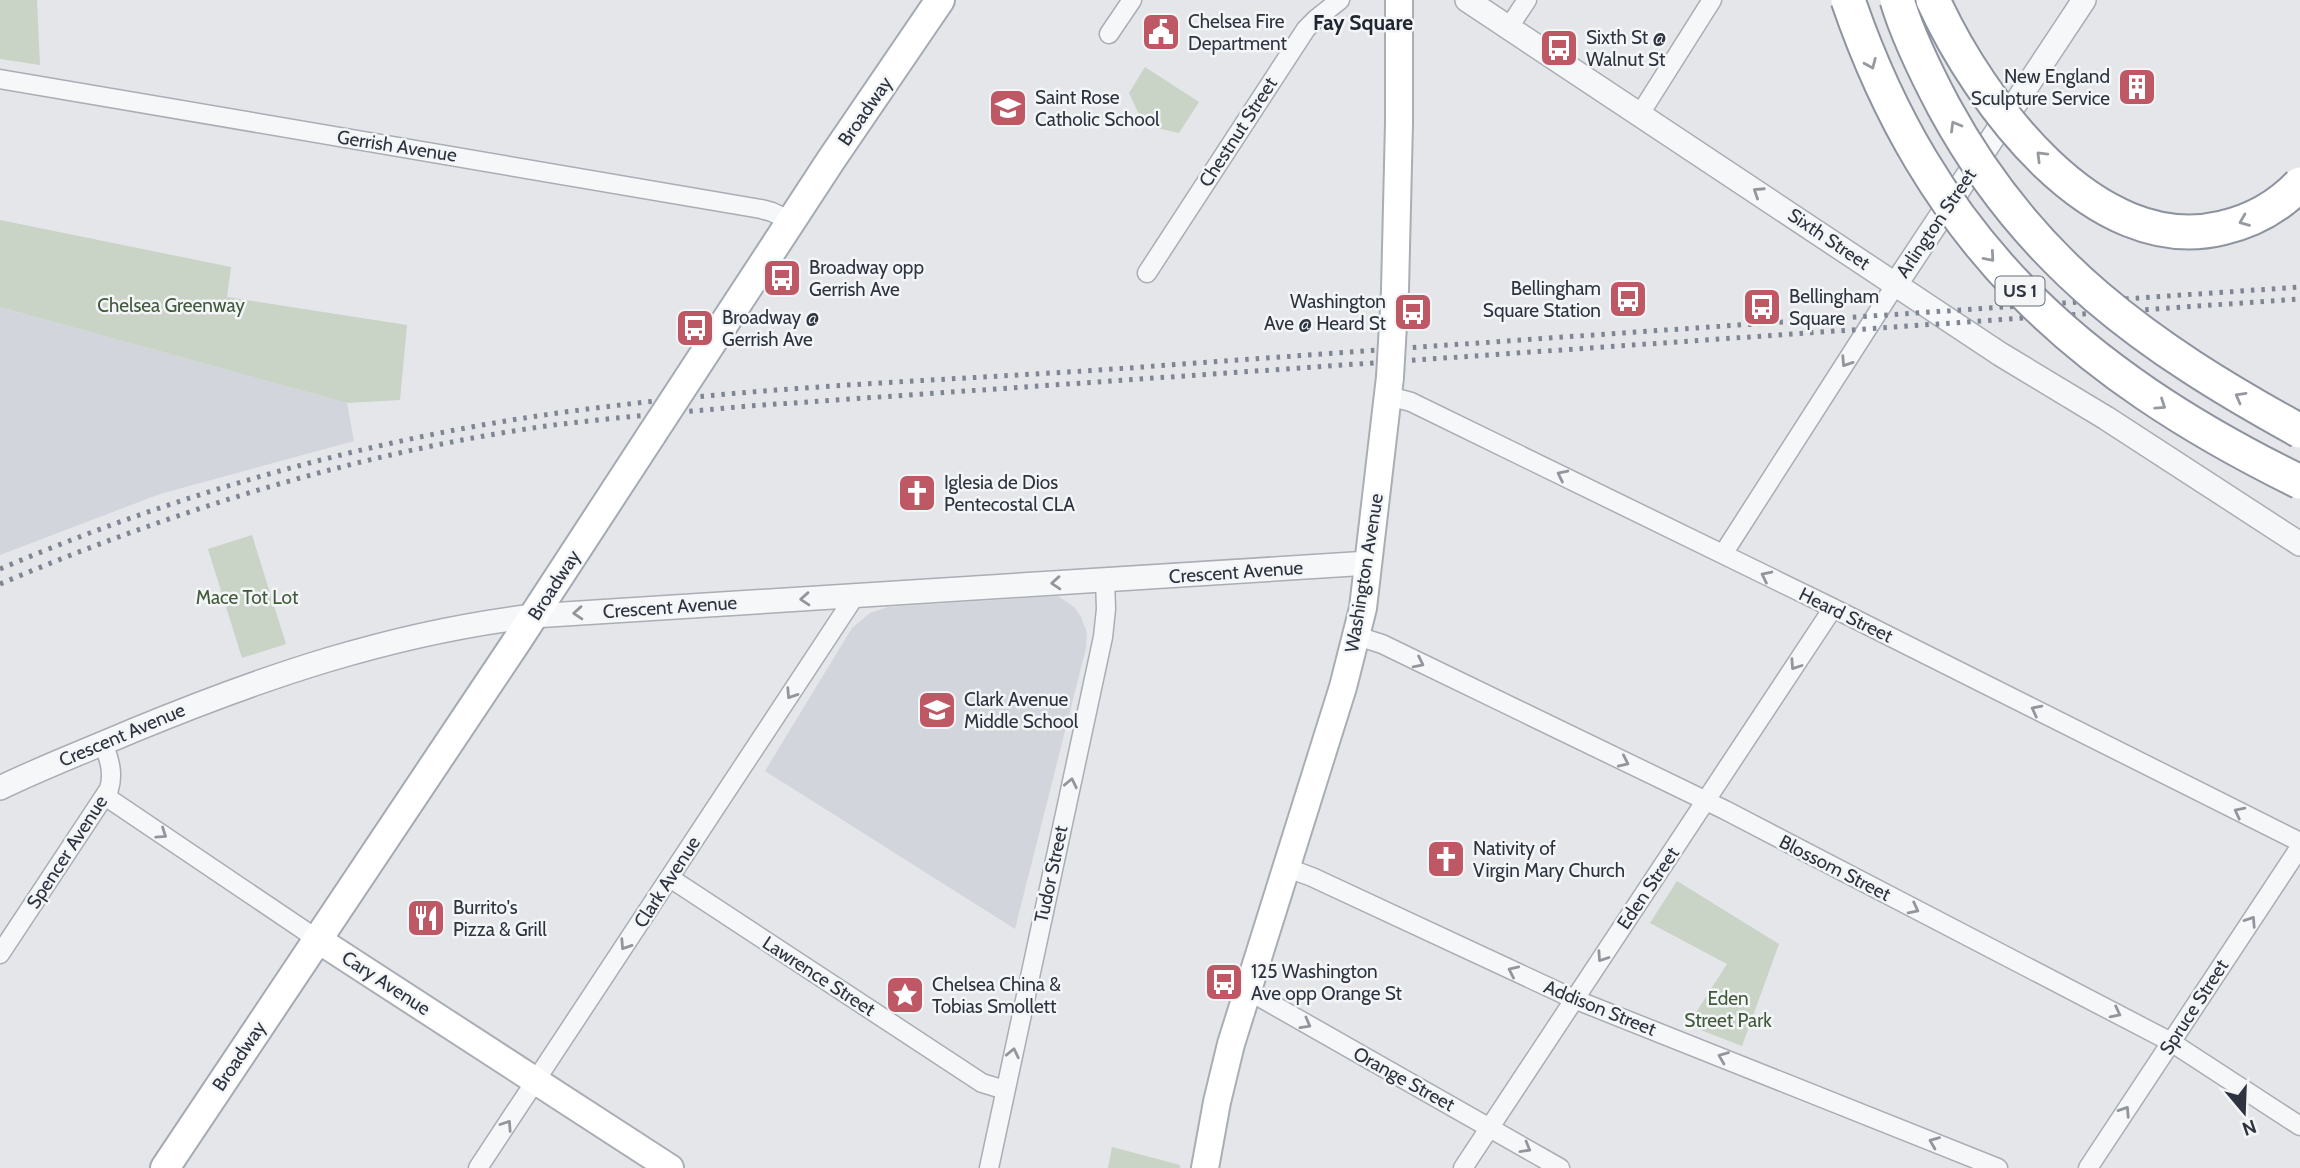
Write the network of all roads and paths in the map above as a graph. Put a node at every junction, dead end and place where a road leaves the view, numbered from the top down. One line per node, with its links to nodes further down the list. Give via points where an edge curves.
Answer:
1 (940, 0): 17 (main road, Broadway)
2 (1132, 0): 13 (street)
3 (1340, 0): 18 (street, Chestnut Street, via 1306,29)
4 (1399, 0): 20 (main road, Washington Avenue, bridge)
5 (1467, 0): 12 (street, Sixth Street)
6 (1527, 0): 12 (street)
7 (1712, 0): 15 (street)
8 (1848, 0): 22 (highway, US 1, one-way to 22, bridge, via 1881,86 1918,158 1958,217 2017,288 2077,344 2142,392 2210,435)
9 (1897, 0): 21 (highway, US 1, one-way to 9, bridge, via 2159,347 2097,299 2040,243 1969,151 1930,81)
10 (1933, 0): 16 (highway, one-way to 10, bridge, via 2258,216 2215,230 2169,231 2123,218 2069,181 2003,115 1961,54)
11 (2084, 0): 19 (street, Arlington Street)
12 (1509, 27): 15 (street, Sixth Street)
13 (1109, 34)
14 (0, 79): 17 (street, Gerrish Avenue, via 761,209)
15 (1640, 114): 19 (street, Sixth Street, one-way to 15)
16 (2300, 184)
17 (790, 221): 29 (main road, Broadway, bridge)
18 (1147, 272)
19 (1896, 284): 23 (street, Sixth Street); 24 (street, Arlington Street, one-way to 24)
20 (1390, 387): 24 (street, Heard Street, one-way to 20, via 1411,402); 25 (main road, Washington Avenue)
21 (2300, 430)
22 (2300, 482)
23 (2300, 544)
24 (1723, 554): 28 (street, Heard Street, one-way to 24)
25 (1369, 563): 26 (street, Crescent Avenue); 30 (main road, Washington Avenue)
26 (1105, 580): 27 (street, Crescent Avenue, one-way to 27); 44 (street, Tudor Street, one-way to 26, via 1103,637)
27 (855, 596): 29 (street, Crescent Avenue, one-way to 29); 37 (street, Clark Avenue, one-way to 37)
28 (1833, 608): 34 (street, Eden Street, one-way to 34); 35 (street, Heard Street, one-way to 28)
29 (533, 616): 31 (street, Crescent Avenue, via 418,635 329,658); 38 (main road, Broadway)
30 (1357, 636): 34 (street, Blossom Street, one-way to 34); 36 (main road, Washington Avenue)
31 (103, 743): 32 (street, Crescent Avenue); 33 (street, Spencer Avenue, via 111,773)
32 (0, 788)
33 (105, 796): 38 (street, Cary Avenue, one-way to 38); 39 (street, Spencer Avenue)
34 (1705, 801): 41 (street, Eden Street, one-way to 41); 42 (street, Blossom Street, one-way to 42)
35 (2300, 844): 42 (street, Spruce Street, one-way to 35)
36 (1285, 867): 40 (main road, Washington Avenue); 41 (street, Addison Street, one-way to 36)
37 (670, 878): 43 (street, Clark Avenue, one-way to 43); 44 (street, Lawrence Street, via 982,1083)
38 (317, 939): 43 (main road, Cary Avenue); 47 (main road, Broadway)
39 (0, 954)
40 (1247, 990): 46 (street, Orange Street, one-way to 46); 51 (main road, Washington Avenue, via 1226,1063)
41 (1574, 999): 46 (street, Eden Street); 54 (street, Addison Street, one-way to 41)
42 (2171, 1042): 45 (street, Blossom Street); 55 (street, Spruce Street, one-way to 42)
43 (536, 1081): 48 (street, Clark Avenue, one-way to 43); 49 (main road, Cary Avenue)
44 (1006, 1090): 50 (street, Tudor Street)
45 (2300, 1126)
46 (1490, 1127): 52 (street, Eden Street); 53 (street, Orange Street, one-way to 53)
47 (165, 1168)
48 (478, 1168)
49 (670, 1168)
50 (989, 1168)
51 (1205, 1168)
52 (1463, 1168)
53 (1560, 1168)
54 (1998, 1168)
55 (2088, 1168)

